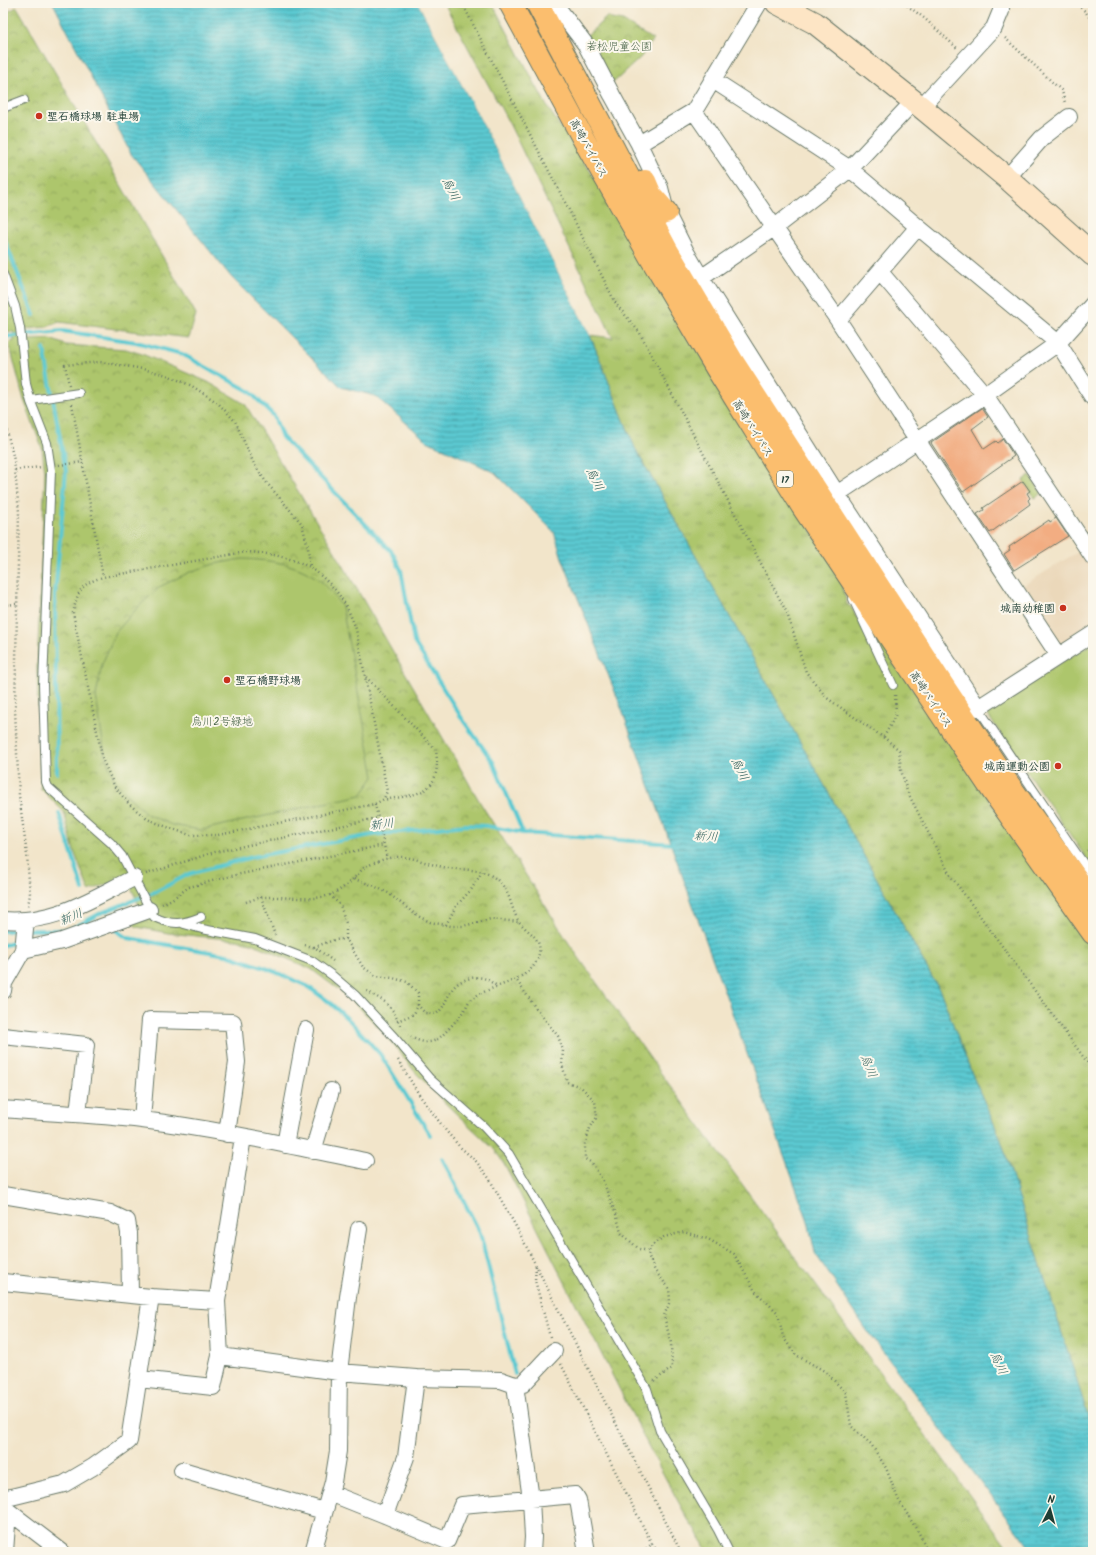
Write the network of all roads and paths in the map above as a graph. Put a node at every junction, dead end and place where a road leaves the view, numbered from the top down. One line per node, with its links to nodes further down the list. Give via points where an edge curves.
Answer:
1 (462, 3): 51 (path, via 616,304 640,333 787,614 806,672 827,698)
2 (510, 3): 43 (highway, 高崎バイパス / 17, via 651,258 802,506)
3 (759, 3): 12 (street)
4 (777, 3): 14 (street, via 815,23)
5 (904, 3): 11 (path)
6 (1001, 3): 10 (street, via 1001,11)
7 (1074, 3): 9 (path, via 1085,11)
8 (549, 4): 18 (street, via 586,45); 21 (highway, via 636,161 651,195); 60 (highway, 高崎バイパス / 17, via 667,250 733,362 1007,782)
9 (1093, 23)
10 (994, 28): 11 (street); 17 (path, via 1062,91)
11 (967, 57): 14 (street)
12 (713, 80): 16 (street); 19 (street)
13 (24, 100): 15 (lane)
14 (917, 104): 19 (street); 20 (street)
15 (3, 108)
16 (694, 111): 18 (street); 22 (street)
17 (1069, 117): 20 (street, via 1042,138)
18 (639, 144): 21 (street, via 660,188)
19 (850, 168): 22 (street); 23 (street)
20 (1007, 178): 24 (street)
21 (666, 212): 27 (street)
22 (775, 227): 27 (street); 29 (street)
23 (918, 227): 25 (street); 30 (street)
24 (1093, 255)
25 (880, 272): 29 (street); 32 (street)
26 (3, 274): 34 (lane, via 20,328 26,384)
27 (701, 278): 39 (street)
28 (1093, 304): 30 (street)
29 (838, 320): 36 (street)
30 (1058, 343): 32 (street); 33 (street)
31 (75, 394): 34 (lane); 41 (path, via 65,365 100,362 167,375 192,386 218,403 235,421 262,476 302,524); 42 (path)
32 (985, 395): 36 (street); 40 (street)
33 (1093, 398)
34 (31, 400): 59 (lane, via 47,443 51,470 43,685 46,782 48,787 111,843 122,856)
35 (3, 415): 38 (path)
36 (916, 440): 39 (street); 47 (street)
37 (39, 468): 38 (path)
38 (15, 470): 44 (path, via 19,512)
39 (837, 494): 50 (street)
40 (1093, 558)
41 (310, 567): 42 (path, via 273,554 246,552); 48 (path, via 337,591 348,609 356,628)
42 (103, 577): 53 (path, via 89,581 77,595 73,613 103,761 115,787 129,804 147,819 190,835 218,835)
43 (858, 590): 49 (lane, via 852,597); 71 (highway, 高崎バイパス / 17)
44 (17, 604): 45 (path); 67 (path, via 15,710 19,796 28,855 30,894)
45 (3, 605)
46 (1093, 634): 47 (street)
47 (1060, 656): 50 (street)
48 (365, 676): 52 (path, via 387,791); 52 (path, via 436,750 434,779 426,790 416,795)
49 (893, 686): 51 (path, via 896,714)
50 (978, 708): 60 (lane, via 1072,847)
51 (884, 738): 87 (path, via 899,750 907,791 950,875)
52 (381, 801): 53 (path)
53 (375, 804): 54 (path)
54 (378, 818): 55 (path); 59 (path, via 215,852)
55 (384, 845): 56 (path); 64 (path, via 189,887 172,899)
56 (387, 859): 57 (path, via 397,856 415,858 444,868); 58 (path, via 364,867)
57 (482, 872): 68 (path, via 488,873 502,884); 70 (path, via 471,890 456,906)
58 (354, 879): 61 (path); 70 (path, via 388,893 416,915 430,922)
59 (135, 880): 64 (lane); 67 (street, via 78,906 45,917)
60 (1090, 890)
61 (330, 895): 62 (path, via 313,898); 73 (path, via 340,905 346,923)
62 (261, 897): 63 (path); 72 (path)
63 (246, 902)
64 (148, 907): 69 (lane, via 154,917 163,922); 76 (street, via 62,941)
65 (201, 916): 69 (lane)
66 (3, 920): 67 (street)
67 (26, 920): 76 (street)
68 (520, 922): 70 (path, via 491,919 463,926); 78 (path, via 536,937 539,949 537,960 531,970 523,977)
69 (184, 924): 86 (lane, via 255,939 312,961 350,990)
70 (446, 925)
71 (1093, 934)
72 (275, 937)
73 (346, 939): 75 (path); 82 (path, via 363,967 376,976 407,982 418,993)
74 (300, 944): 75 (path)
75 (312, 947): 77 (path, via 329,957)
76 (23, 950): 81 (street, via 4,983)
77 (336, 965)
78 (515, 978): 79 (path); 99 (path, via 558,1036 563,1050 562,1064 567,1082 581,1087 596,1101 597,1117 585,1144 585,1159 592,1164 604,1181 621,1233 639,1249)
79 (497, 986): 82 (path, via 486,979 473,978 454,987 443,1009 436,1014 425,1013); 83 (path, via 469,1000 465,1009 436,1040 415,1040 404,1033)
80 (362, 988): 83 (path, via 385,1002)
81 (3, 991)
82 (418, 1005): 83 (path, via 414,1014)
83 (397, 1021)
84 (306, 1030): 94 (street)
85 (3, 1036): 90 (street, via 86,1045)
86 (394, 1037): 100 (path, via 392,1046 395,1055 415,1089 447,1132 489,1178); 111 (lane, via 430,1080 484,1127 509,1154)
87 (1093, 1070)
88 (330, 1091): 95 (street)
89 (3, 1109): 90 (street)
90 (78, 1113): 91 (street)
91 (142, 1120): 92 (street); 92 (street, via 150,1020 233,1022 237,1062)
92 (227, 1134): 93 (street)
93 (243, 1137): 94 (street); 104 (street)
94 (284, 1145): 95 (street)
95 (313, 1151): 96 (street)
96 (365, 1161)
97 (3, 1195): 102 (street, via 110,1213 127,1220)
98 (359, 1229): 107 (street)
99 (649, 1251): 111 (path, via 648,1255 655,1271 669,1288 670,1301 664,1316 671,1343 672,1368); 129 (path, via 652,1245 664,1237 684,1232 708,1239 734,1254 755,1290 778,1313 783,1337 796,1355 826,1372 846,1393 852,1426 871,1444 886,1468 898,1499)
100 (536, 1266): 105 (path, via 535,1280); 127 (path)
101 (3, 1282): 102 (street)
102 (130, 1294): 103 (street)
103 (151, 1297): 104 (street); 109 (street)
104 (217, 1300): 106 (street)
105 (554, 1351): 110 (street, via 523,1384); 118 (path)
106 (220, 1356): 107 (street); 109 (street, via 213,1387)
107 (339, 1372): 108 (street); 113 (street, via 338,1451)
108 (416, 1378): 110 (street, via 501,1380); 117 (street, via 406,1457)
109 (139, 1379): 115 (street, via 129,1441 64,1484)
110 (515, 1385): 114 (street)
111 (646, 1387): 128 (lane, via 660,1431)
112 (182, 1470): 116 (street)
113 (330, 1494): 116 (street); 117 (street)
114 (531, 1499): 119 (street, via 462,1505); 123 (street); 124 (street, via 575,1496 578,1500)
115 (5, 1506): 120 (street); 121 (street)
116 (324, 1511): 122 (street)
117 (385, 1515): 119 (street)
118 (652, 1544): 125 (path); 126 (path)
119 (447, 1546)
120 (5, 1552)
121 (62, 1552)
122 (313, 1552)
123 (532, 1552)
124 (587, 1552)
125 (642, 1552)
126 (658, 1552)
127 (681, 1552)
128 (729, 1552)
129 (928, 1552)

